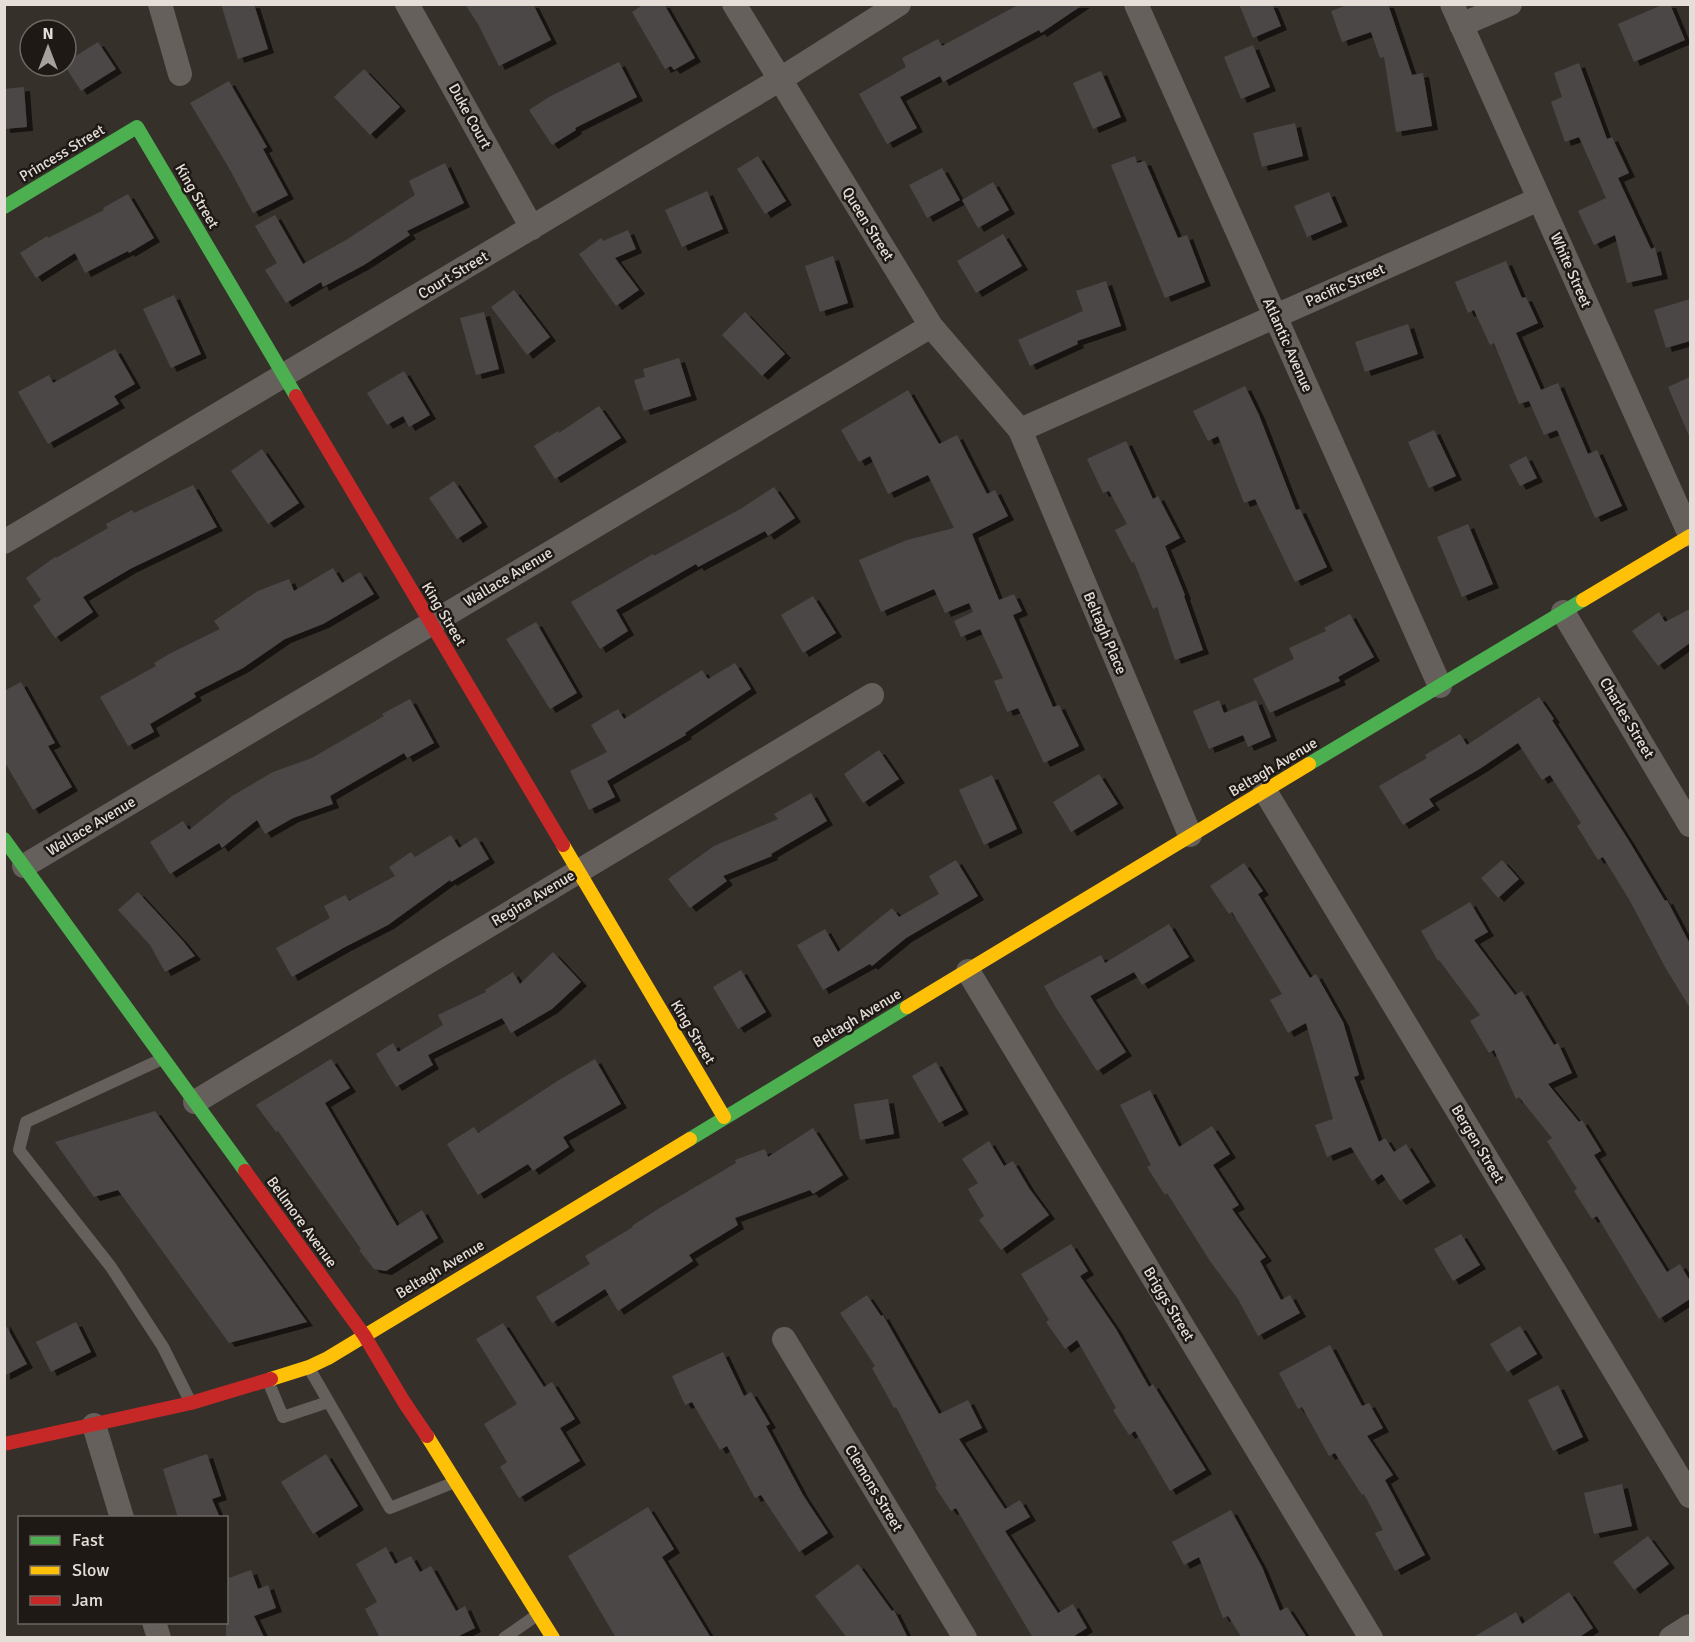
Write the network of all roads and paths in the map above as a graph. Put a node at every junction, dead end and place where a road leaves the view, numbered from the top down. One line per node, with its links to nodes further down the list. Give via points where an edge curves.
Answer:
1 (160, 4): 8 (street)
2 (408, 4): 13 (street, Duke Court)
3 (734, 4): 9 (street, Queen Street)
4 (899, 4): 9 (street, Court Street)
5 (1136, 4): 14 (street, Atlantic Avenue)
6 (1509, 4): 7 (street)
7 (1457, 15): 11 (street, White Street)
8 (180, 74)
9 (779, 80): 13 (street, Court Street); 15 (street, Queen Street)
10 (137, 127): 12 (street, Princess Street); 16 (street, King Street)
11 (1539, 199): 14 (street, Pacific Street); 18 (street, White Street)
12 (4, 207)
13 (532, 228): 16 (street, Court Street)
14 (1275, 317): 17 (street, Pacific Street); 22 (street, Atlantic Avenue)
15 (931, 326): 17 (street, Queen Street); 21 (street, Wallace Avenue)
16 (284, 376): 19 (street, Court Street); 21 (street, King Street)
17 (1020, 430): 26 (street, Beltagh Place)
18 (1690, 536): 20 (street, Beltagh Avenue)
19 (4, 542)
20 (1563, 612): 22 (street, Beltagh Avenue); 25 (street, Charles Street)
21 (430, 623): 28 (street, Wallace Avenue); 29 (street, King Street)
22 (1440, 686): 24 (street, Beltagh Avenue)
23 (872, 695): 29 (street, Regina Avenue)
24 (1265, 791): 26 (street, Beltagh Avenue); 43 (street, Bergen Street)
25 (1690, 825)
26 (1190, 835): 30 (street, Beltagh Avenue)
27 (4, 839): 28 (street, Bellmore Avenue)
28 (24, 866): 31 (street, Bellmore Avenue)
29 (579, 871): 32 (street, Regina Avenue); 33 (street, King Street)
30 (968, 971): 33 (street, Beltagh Avenue); 50 (street, Briggs Street)
31 (164, 1059): 32 (street, Bellmore Avenue); 39 (lane, via 26,1122 19,1150 111,1267 163,1347)
32 (195, 1102): 34 (street, Bellmore Avenue)
33 (724, 1117): 34 (street, Beltagh Avenue)
34 (364, 1335): 36 (street, Beltagh Avenue); 42 (street, Bellmore Avenue)
35 (784, 1339): 49 (street, Clemons Street)
36 (309, 1367): 37 (street, Beltagh Avenue); 38 (lane)
37 (267, 1380): 38 (lane, via 283,1417); 39 (street, Beltagh Avenue)
38 (328, 1402): 42 (lane, via 390,1508)
39 (191, 1403): 40 (street, Beltagh Avenue)
40 (94, 1425): 41 (street, Beltagh Avenue); 44 (street)
41 (4, 1443)
42 (456, 1482): 45 (street, Bellmore Avenue)
43 (1690, 1496)
44 (121, 1516)
45 (538, 1614): 47 (lane); 48 (street, Bellmore Avenue)
46 (1690, 1626): 51 (street)
47 (504, 1638)
48 (553, 1638)
49 (965, 1638)
50 (1371, 1638)
51 (1671, 1638)

